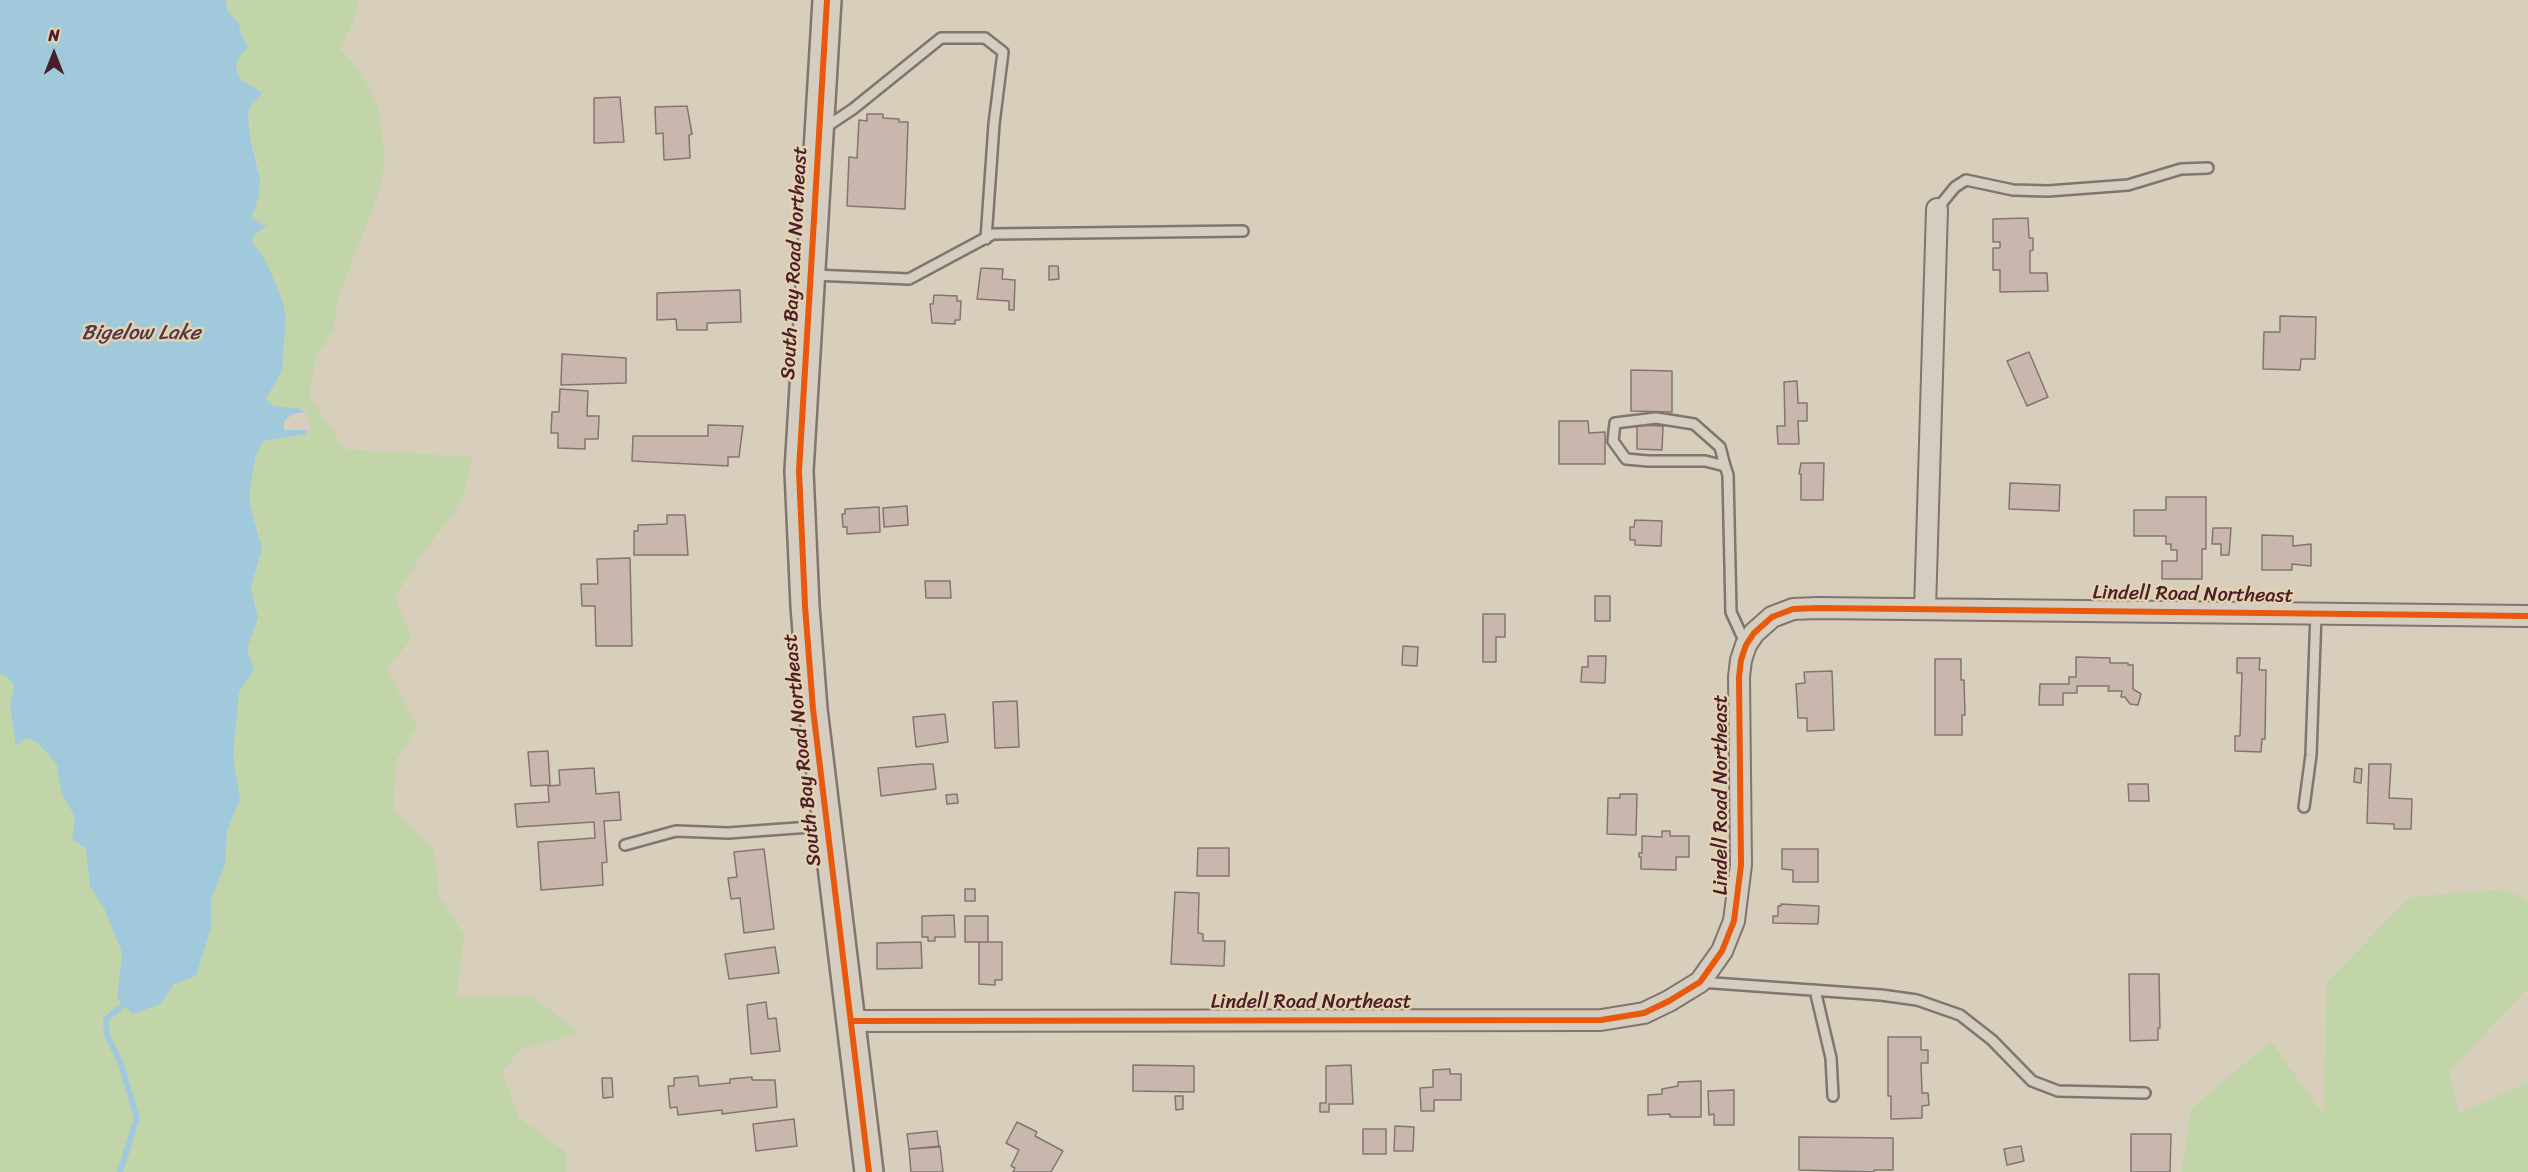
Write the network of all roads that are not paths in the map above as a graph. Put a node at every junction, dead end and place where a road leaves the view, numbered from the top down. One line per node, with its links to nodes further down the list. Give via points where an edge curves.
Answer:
1 (827, 0): 2 (street, South Bay Road Northeast)
2 (819, 132): 6 (lane, via 941,38 985,38 1003,52); 7 (street, South Bay Road Northeast)
3 (2208, 168): 4 (lane, via 2181,169 2128,185 2048,191 2013,190 1966,180)
4 (1937, 209): 9 (street)
5 (1243, 231): 6 (lane, via 993,234)
6 (986, 239): 7 (lane, via 909,279)
7 (811, 275): 14 (street, South Bay Road Northeast, via 799,471 811,688)
8 (1725, 466): 8 (lane, via 1720,447 1694,424 1656,418 1615,423 1613,441 1626,459 1705,461); 12 (lane, via 1731,612)
9 (1925, 609): 10 (street, Lindell Road Northeast); 12 (street, Lindell Road Northeast, via 1793,609 1762,624)
10 (2316, 613): 11 (street, Lindell Road Northeast); 13 (lane, via 2311,755)
11 (2528, 615)
12 (1746, 645): 16 (street, Lindell Road Northeast, via 1739,677 1738,903 1722,951)
13 (2304, 807)
14 (827, 826): 15 (lane, via 728,833 676,831); 18 (street, South Bay Road Northeast)
15 (625, 845)
16 (1700, 981): 17 (lane); 18 (street, Lindell Road Northeast, via 1644,1013 1601,1020)
17 (1815, 990): 19 (lane, via 1881,995 1939,1006 1960,1015 1992,1040 2032,1081 2058,1091); 20 (lane, via 1831,1058)
18 (851, 1021): 21 (street, South Bay Road Northeast)
19 (2145, 1093)
20 (1833, 1096)
21 (869, 1172)

